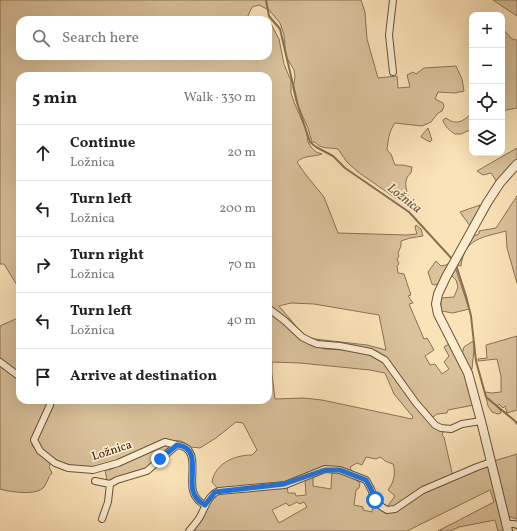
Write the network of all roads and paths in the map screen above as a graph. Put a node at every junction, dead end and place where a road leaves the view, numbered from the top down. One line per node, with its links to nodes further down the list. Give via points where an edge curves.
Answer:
1 (393, 0): 2 (street, via 389,35)
2 (393, 72)
3 (517, 164): 8 (street, via 487,202 446,277 436,304 438,314 468,373)
4 (272, 311): 8 (street, via 310,341 371,352 385,360 435,425 451,429)
5 (0, 362): 6 (street)
6 (16, 374)
7 (50, 404): 9 (street, Ložnica, via 34,440 40,451 55,463 68,468 93,470 118,463 165,442)
8 (481, 420): 10 (street)
9 (177, 445): 12 (street, via 147,470); 13 (street, via 185,447 191,454 193,491 198,501)
10 (491, 462): 13 (street, via 424,490 395,509 387,510 382,507 375,500 366,480 340,470 325,470 284,484 215,492); 16 (street)
11 (95, 481): 12 (street)
12 (110, 484): 14 (street, via 108,502)
13 (205, 505): 17 (street)
14 (102, 519)
15 (517, 525): 16 (street)
16 (507, 528)
17 (189, 531)

